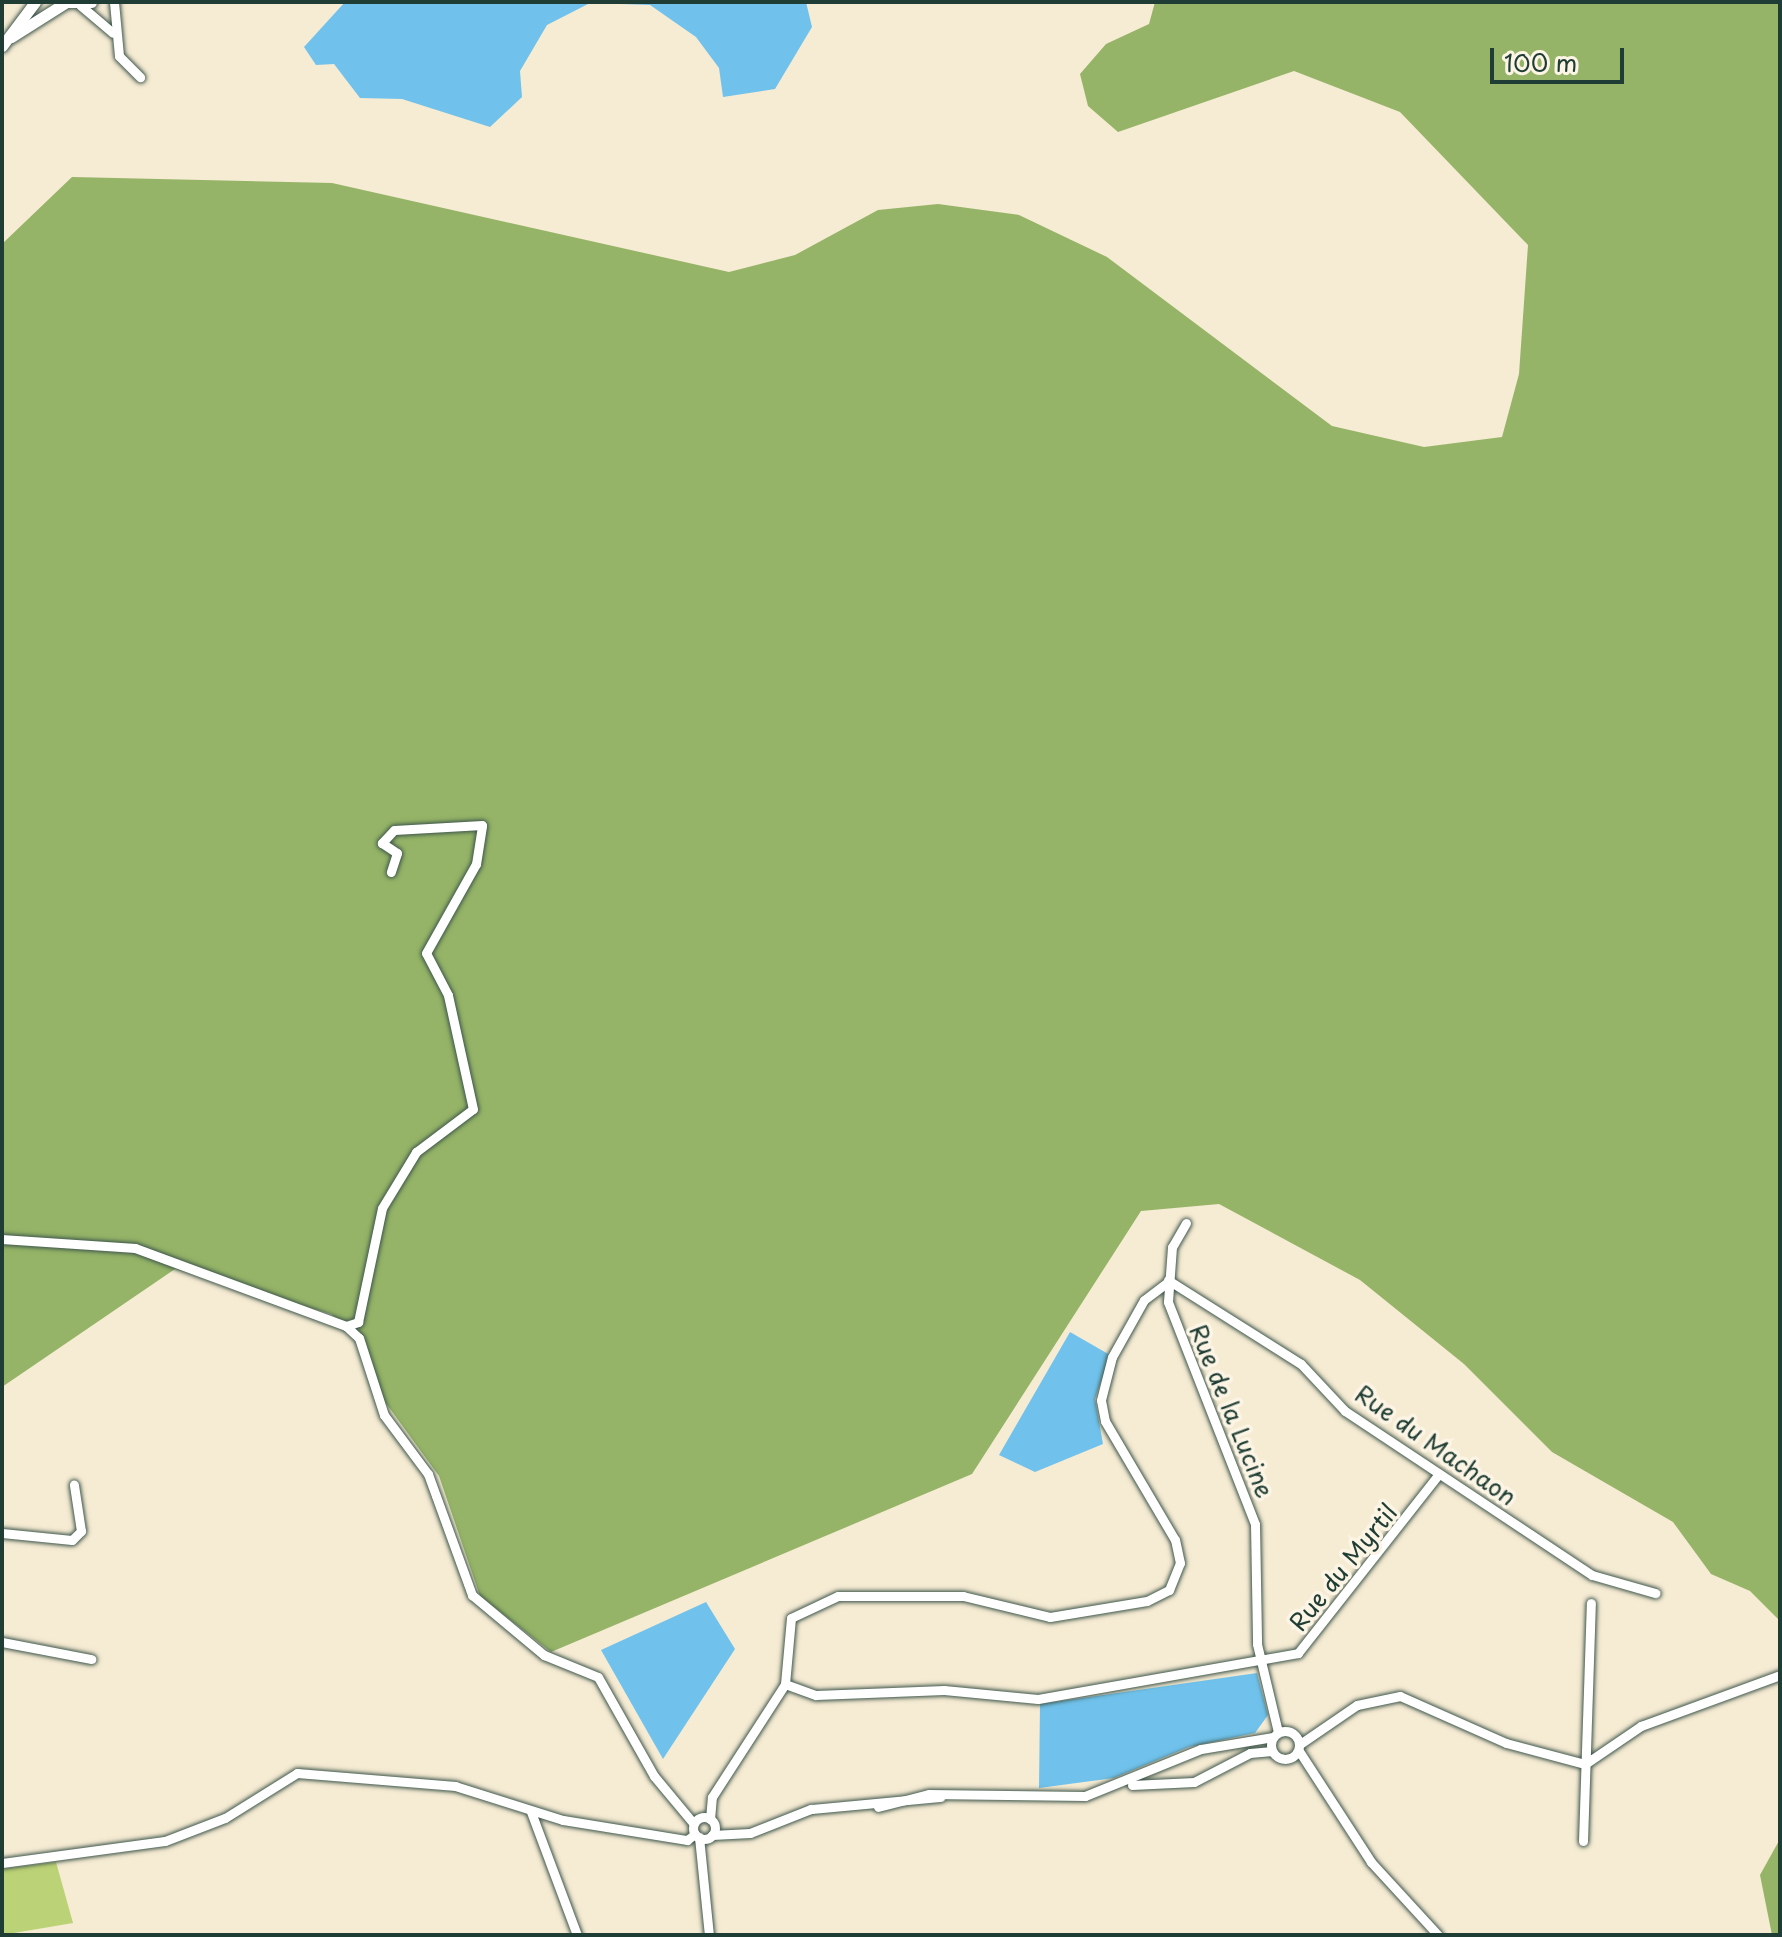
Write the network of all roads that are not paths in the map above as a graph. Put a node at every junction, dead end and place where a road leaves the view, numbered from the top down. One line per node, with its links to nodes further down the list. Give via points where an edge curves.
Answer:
1 (35, 2): 6 (main road)
2 (65, 2): 4 (main road); 6 (main road)
3 (114, 2): 5 (street)
4 (85, 3): 5 (street)
5 (113, 33): 8 (street, via 119,56)
6 (11, 37): 7 (main road)
7 (2, 46)
8 (140, 77)
9 (391, 872): 13 (street, via 397,853 382,843 394,830 482,825 476,864 426,953 448,995 473,1109 416,1152 382,1208 358,1322)
10 (1186, 1223): 12 (street, Rue de la Lucine, via 1172,1247)
11 (2, 1239): 13 (street, via 135,1248)
12 (1168, 1281): 14 (street, Rue du Machaon, via 1301,1364 1345,1411); 21 (street, Rue de la Lucine, via 1177,1331 1255,1524); 23 (street, via 1144,1300 1112,1357 1101,1400 1105,1421 1175,1540 1180,1563 1169,1590 1147,1601 1050,1617 963,1596 838,1596 791,1618)
13 (346, 1326): 31 (street, via 359,1338 384,1415 428,1474 472,1595 544,1655 598,1677 654,1776)
14 (1439, 1474): 17 (street, Rue du Machaon, via 1592,1575); 21 (street, Rue du Myrtil, via 1306,1646)
15 (74, 1485): 16 (street, via 81,1531 72,1540)
16 (2, 1533)
17 (1655, 1593)
18 (1591, 1603): 27 (street)
19 (2, 1642): 20 (street)
20 (91, 1659)
21 (1261, 1662): 23 (street, Rue du Myrtil, via 1038,1699 944,1690 816,1695); 24 (street, Rue de la Lucine)
22 (1780, 1675): 27 (street, via 1641,1726)
23 (785, 1684): 31 (street, via 710,1806)
24 (1289, 1738): 25 (street); 26 (street); 27 (street, via 1323,1731 1357,1705 1400,1696 1506,1743); 28 (street, Rue de la Lucine); 29 (street, via 1201,1749)
25 (1272, 1751): 26 (street); 29 (street, via 1250,1753 1194,1782)
26 (1289, 1759): 28 (street)
27 (1585, 1764): 32 (street)
28 (1306, 1771): 36 (street, via 1371,1862)
29 (1125, 1786): 31 (street, via 1053,1800 940,1797 878,1807 811,1809 732,1836)
30 (531, 1812): 31 (street, via 687,1840); 33 (street, via 455,1786 297,1773 225,1818 165,1841); 34 (street)
31 (703, 1827): 35 (street)
32 (1583, 1841)
33 (2, 1863)
34 (577, 1935)
35 (709, 1935)
36 (1438, 1935)

